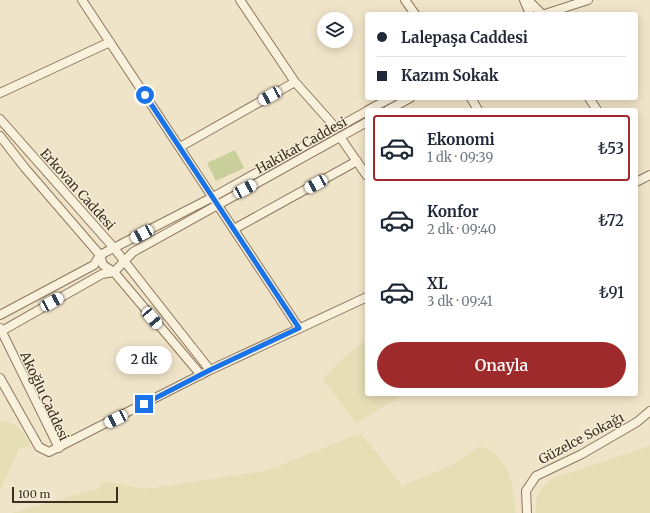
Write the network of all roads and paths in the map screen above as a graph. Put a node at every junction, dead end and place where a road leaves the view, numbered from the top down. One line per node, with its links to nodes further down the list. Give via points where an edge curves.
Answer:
1 (240, 0): 14 (street)
2 (405, 0): 8 (street)
3 (524, 0): 9 (street)
4 (528, 0): 10 (street)
5 (588, 0): 7 (street)
6 (85, 1): 13 (street)
7 (575, 6): 11 (street); 12 (street)
8 (414, 12)
9 (529, 12)
10 (539, 12)
11 (550, 12)
12 (569, 12)
13 (110, 42): 15 (street); 26 (street)
14 (295, 82): 23 (street); 26 (street)
15 (0, 93)
16 (387, 100): 18 (street, Hakikat Caddesi)
17 (406, 100): 19 (street)
18 (372, 108)
19 (392, 108)
20 (365, 112): 23 (street, Hakikat Caddesi)
21 (0, 119): 34 (street, Erkovan Caddesi)
22 (365, 123): 25 (street, Hakikat Caddesi)
23 (336, 128): 31 (street, Hakikat Caddesi)
24 (0, 136): 35 (street, Erkovan Caddesi)
25 (340, 137): 27 (street); 32 (street, Hakikat Caddesi)
26 (180, 147): 31 (street)
27 (357, 161): 28 (street); 33 (street)
28 (365, 173)
29 (650, 175): 30 (street)
30 (638, 181)
31 (213, 197): 32 (street); 34 (street, Hakikat Caddesi)
32 (218, 204): 33 (street); 36 (street, Hakikat Caddesi, via 133,252)
33 (234, 229): 40 (street)
34 (114, 248): 35 (street, Hakikat Caddesi); 36 (street, Erkovan Caddesi)
35 (100, 255): 37 (street, Erkovan Caddesi, via 103,265); 39 (street, Hakikat Caddesi, via 94,265)
36 (123, 262): 37 (street, Hakikat Caddesi); 42 (street, Erkovan Caddesi)
37 (114, 272): 41 (street, via 102,274); 43 (street, Erkovan Caddesi)
38 (365, 298): 40 (street)
39 (0, 316)
40 (299, 328): 42 (street)
41 (0, 330): 46 (street, Akoğlu Caddesi)
42 (210, 370): 43 (street)
43 (201, 375): 46 (street)
44 (0, 378): 46 (street, Akoğlu Caddesi, via 39,447 49,452)
45 (650, 412): 47 (street, Güzelce Sokağı, via 582,454 536,476 526,491)
46 (59, 448)
47 (527, 513)

